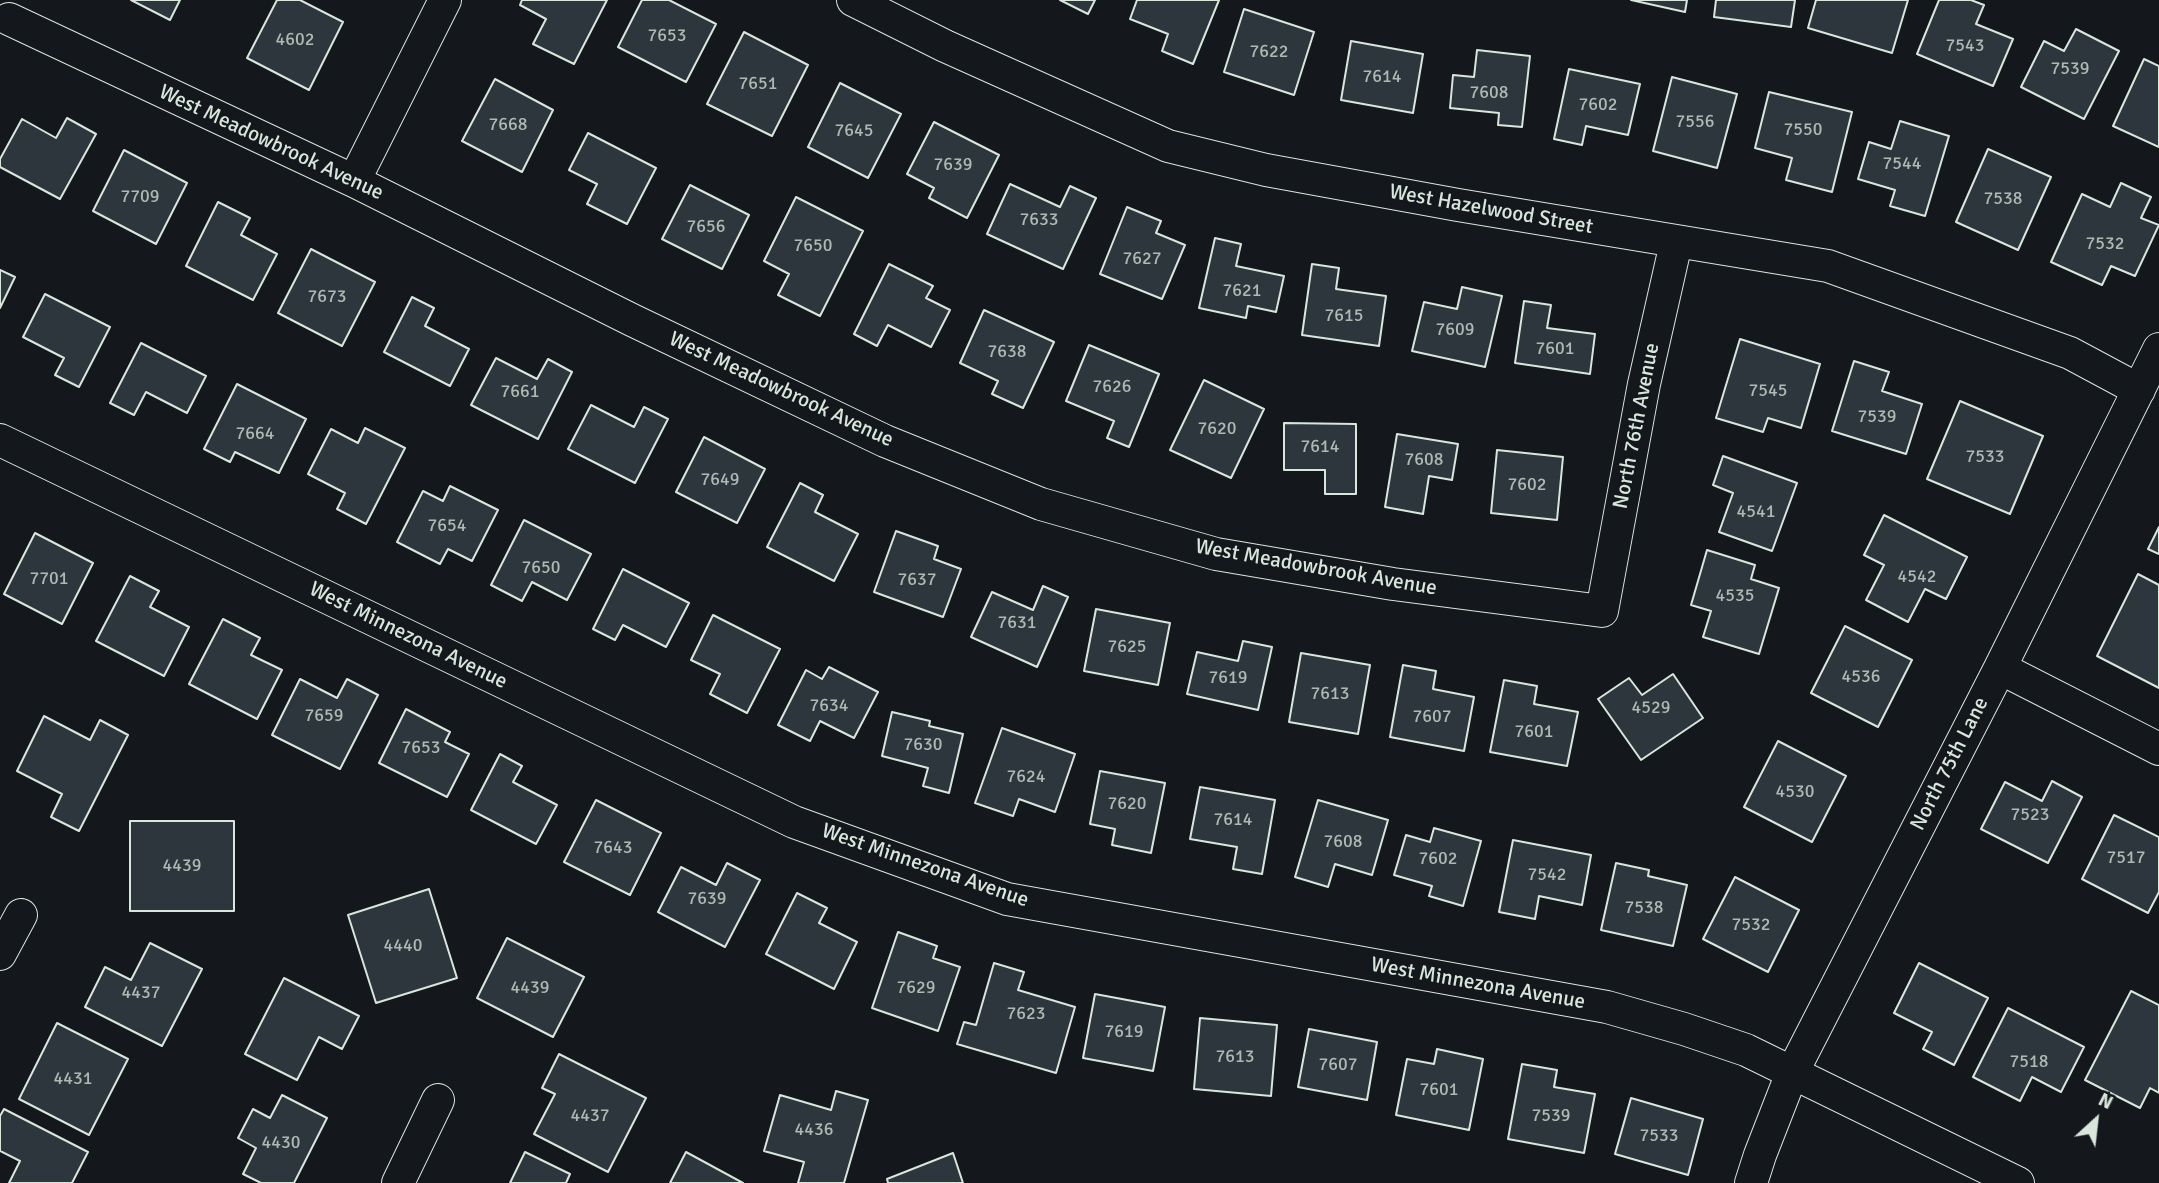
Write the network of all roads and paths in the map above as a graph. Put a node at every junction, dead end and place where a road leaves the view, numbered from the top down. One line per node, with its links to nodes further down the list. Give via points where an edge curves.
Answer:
1 (445, 0): 4 (street)
2 (853, 0): 5 (street, West Hazelwood Street, via 1168,146 1266,170)
3 (9, 18): 4 (street, West Meadowbrook Avenue)
4 (354, 181): 9 (street, West Meadowbrook Avenue, via 885,441 1041,504 1216,554 1394,584)
5 (1676, 243): 7 (street, West Hazelwood Street, via 1828,266 2070,353); 9 (street, North 76th Avenue, via 1644,384)
6 (2159, 349): 7 (street, North 75th Lane)
7 (2139, 390): 10 (street, North 75th Lane)
8 (0, 440): 14 (street, West Minnezona Avenue, via 794,822 1007,899 1606,1007 1746,1050)
9 (1602, 611)
10 (2000, 668): 11 (street); 14 (street, North 75th Lane)
11 (2159, 749)
12 (21, 915): 13 (street)
13 (0, 954)
14 (1792, 1073): 17 (street, North 75th Lane); 18 (street, West Minnezona Avenue)
15 (438, 1100): 16 (street)
16 (398, 1183)
17 (1751, 1183)
18 (2018, 1183)

